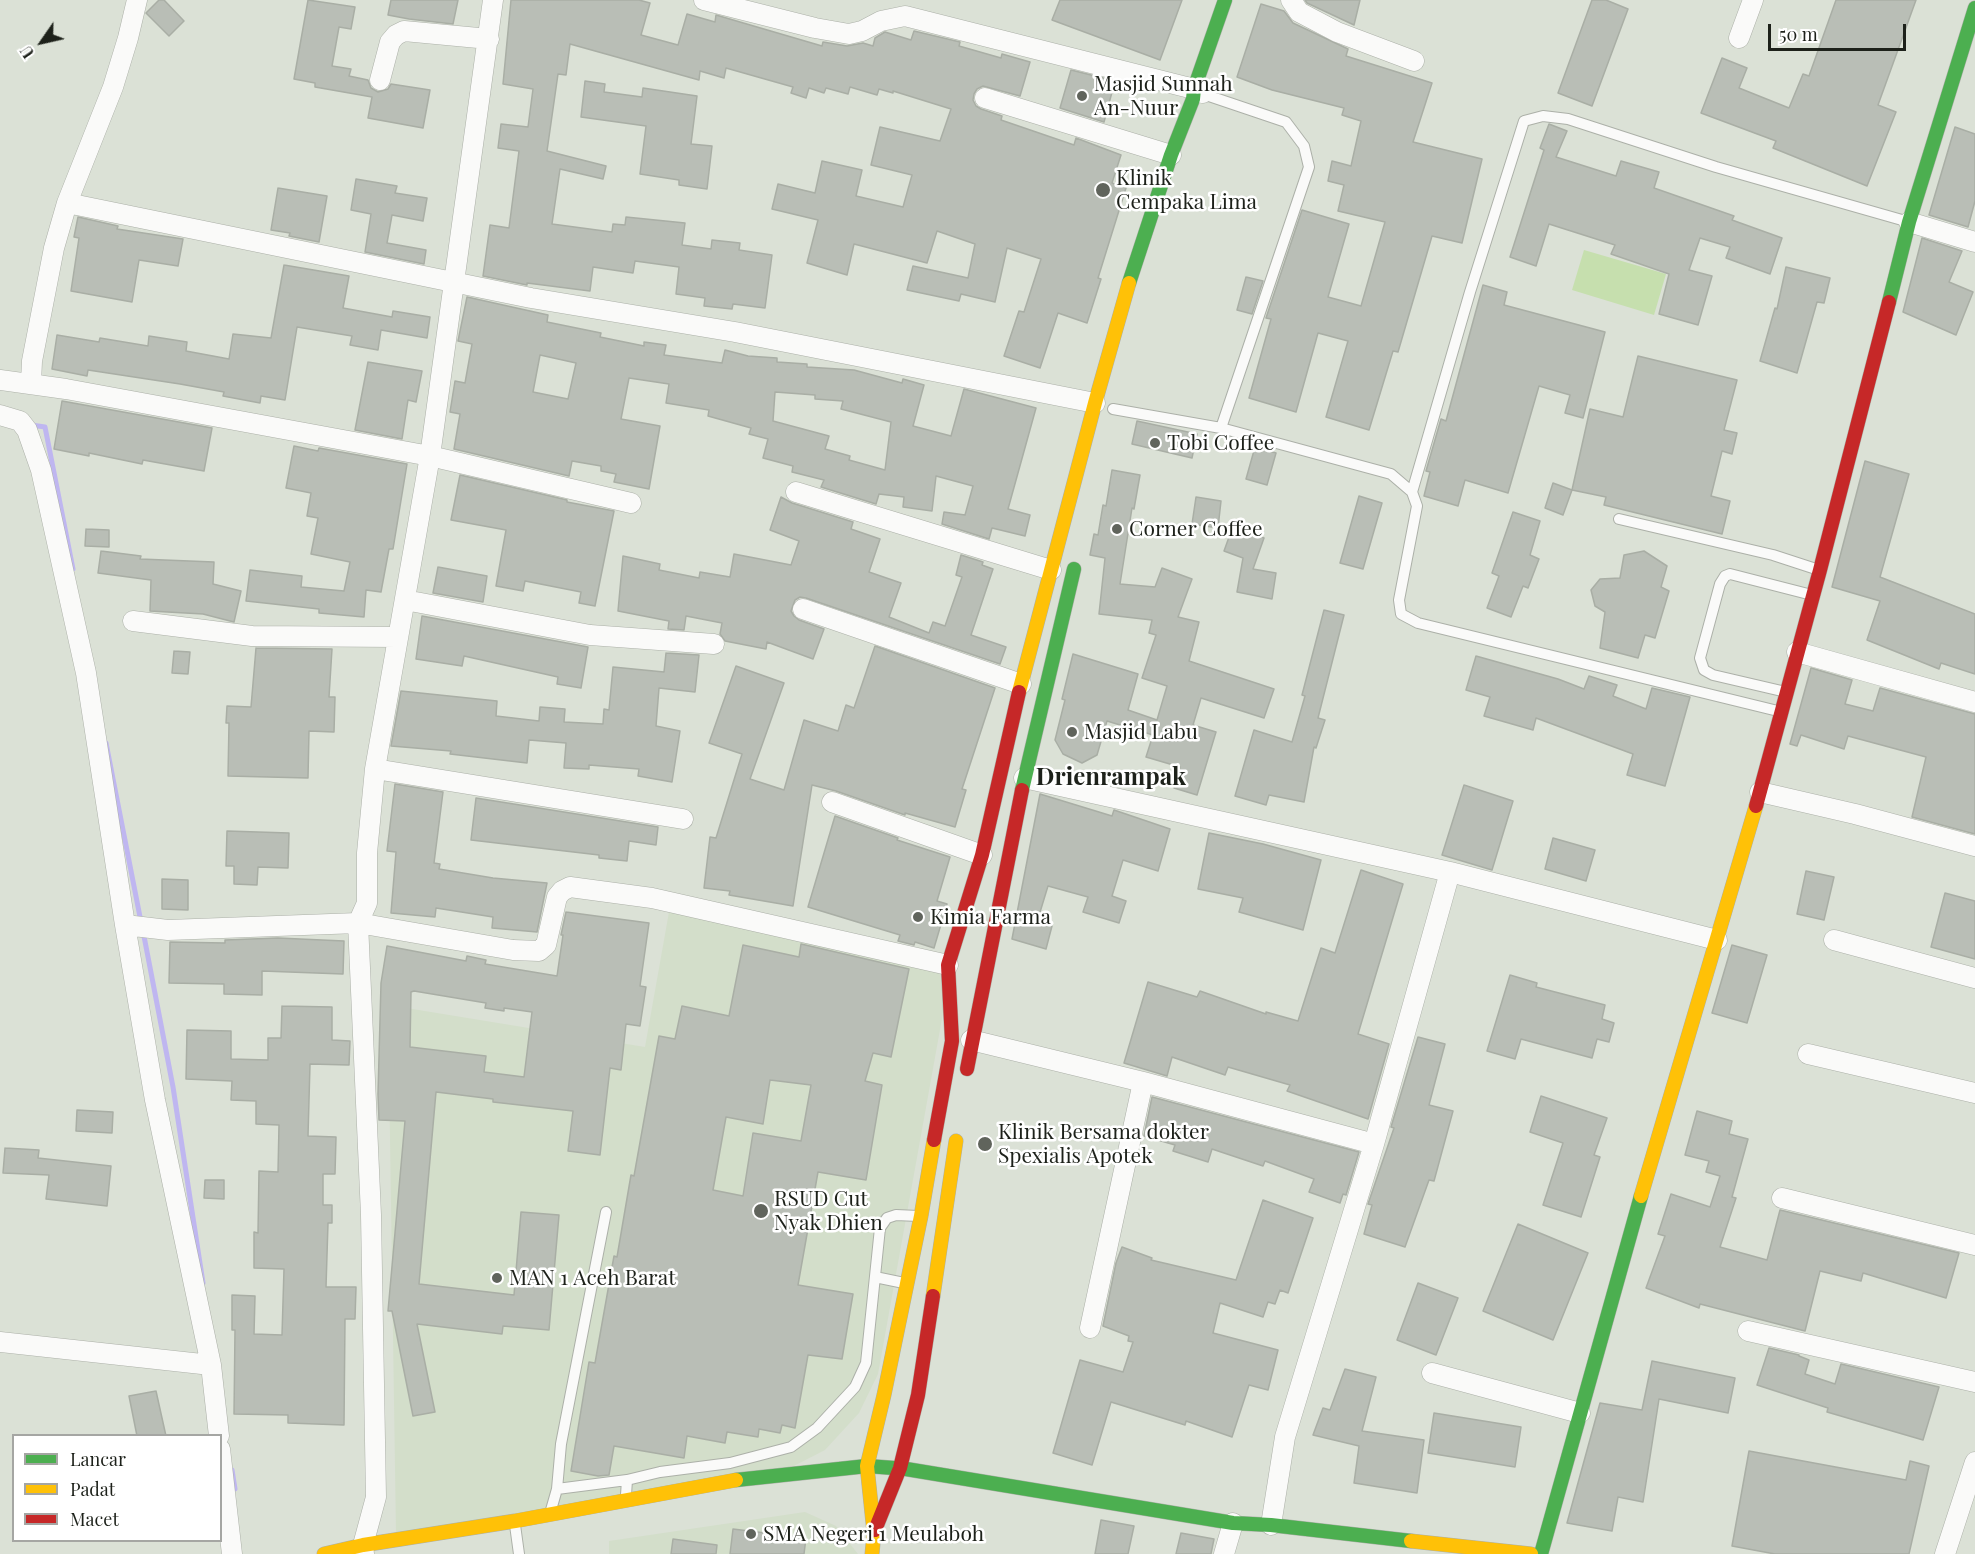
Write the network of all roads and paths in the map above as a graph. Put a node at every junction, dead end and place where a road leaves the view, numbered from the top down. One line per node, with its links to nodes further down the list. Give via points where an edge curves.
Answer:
1 (137, 0): 15 (street, via 113,87)
2 (493, 0): 9 (street)
3 (704, 0): 12 (street, via 849,34 905,16)
4 (1226, 0): 12 (main road)
5 (1291, 0): 10 (street, via 1299,12 1337,32)
6 (1753, 0): 8 (street)
7 (1975, 8): 16 (main road)
8 (1739, 38)
9 (489, 39): 11 (street, via 404,31 390,42); 18 (street)
10 (1414, 61)
11 (380, 80)
12 (1206, 94): 14 (main road, via 1193,99); 23 (lane, via 1286,122 1304,146 1309,167)
13 (985, 98): 14 (street)
14 (1171, 155): 21 (main road, via 1136,260)
15 (67, 203): 18 (street); 20 (street, via 54,248)
16 (1909, 222): 17 (street); 26 (lane, via 1716,167 1568,119 1543,116 1524,121); 31 (main road)
17 (1975, 242)
18 (454, 282): 21 (street, via 735,332); 24 (street)
19 (0, 380): 20 (street)
20 (31, 383): 24 (street)
21 (1108, 407): 23 (lane); 30 (main road)
22 (0, 415): 52 (street, via 20,421 27,430 41,470 86,673)
23 (1221, 429): 26 (lane, via 1391,474)
24 (430, 456): 27 (street); 33 (street)
25 (796, 492): 30 (street)
26 (1412, 492): 42 (lane, via 1417,506 1400,600 1401,614 1418,623)
27 (631, 503)
28 (1619, 519): 31 (lane)
29 (1077, 559): 44 (main road)
30 (1051, 570): 39 (main road)
31 (1820, 570): 32 (main road)
32 (1813, 596): 38 (main road); 40 (lane, via 1730,574 1720,584 1700,658 1704,670)
33 (405, 600): 36 (street); 37 (street, via 590,635)
34 (803, 609): 39 (street)
35 (133, 621): 36 (street, via 252,636)
36 (398, 637): 43 (street)
37 (714, 644)
38 (1797, 652): 40 (main road); 41 (street)
39 (1021, 684): 49 (main road)
40 (1787, 692): 42 (main road)
41 (1975, 702)
42 (1782, 712): 45 (main road)
43 (375, 769): 47 (street); 51 (street, via 367,903)
44 (1024, 778): 50 (street); 57 (main road)
45 (1760, 792): 48 (street); 53 (main road)
46 (832, 802): 49 (street)
47 (683, 819)
48 (1975, 846)
49 (982, 855): 55 (main road)
50 (1450, 872): 53 (street); 63 (street)
51 (358, 923): 52 (street, via 158,930); 55 (street, via 539,951 546,945 557,897 570,887 652,898); 90 (street, via 371,1215 376,1497)
52 (125, 925): 73 (street, via 157,1111)
53 (1717, 940): 76 (main road)
54 (1834, 940): 56 (street)
55 (948, 965): 66 (main road, via 952,1041)
56 (1975, 978)
57 (971, 1040): 59 (street); 60 (main road)
58 (1808, 1054): 61 (street)
59 (1143, 1082): 63 (street); 70 (street)
60 (964, 1087)
61 (1975, 1093)
62 (959, 1122): 66 (main road)
63 (1374, 1144): 88 (street, via 1285,1437)
64 (1782, 1198): 67 (street)
65 (606, 1212): 83 (lane, via 561,1444)
66 (933, 1216): 68 (lane, via 887,1218 880,1228); 69 (main road); 81 (main road, via 918,1395)
67 (1975, 1245)
68 (875, 1277): 69 (lane); 82 (lane, via 866,1363 855,1387 817,1428 791,1447 730,1463)
69 (906, 1283): 80 (main road)
70 (1090, 1328)
71 (1748, 1331): 75 (street)
72 (0, 1342): 73 (street)
73 (212, 1365): 77 (street)
74 (1432, 1373): 76 (street)
75 (1975, 1382)
76 (1580, 1413): 97 (main road)
77 (219, 1434)
78 (1975, 1462): 98 (street)
79 (222, 1466): 91 (street)
80 (867, 1466): 81 (main road); 84 (main road, via 743,1479); 89 (main road)
81 (900, 1468): 87 (main road); 89 (main road)
82 (627, 1480): 83 (lane); 84 (lane)
83 (556, 1489): 85 (lane)
84 (626, 1498): 85 (main road)
85 (550, 1513): 86 (main road)
86 (515, 1521): 90 (main road); 93 (lane)
87 (1233, 1523): 88 (main road); 95 (street)
88 (1271, 1525): 96 (main road)
89 (874, 1533): 94 (main road)
90 (363, 1549): 92 (main road)
91 (232, 1554)
92 (324, 1554)
93 (519, 1554)
94 (872, 1554)
95 (1224, 1554)
96 (1531, 1554)
97 (1541, 1554)
98 (1945, 1554)

